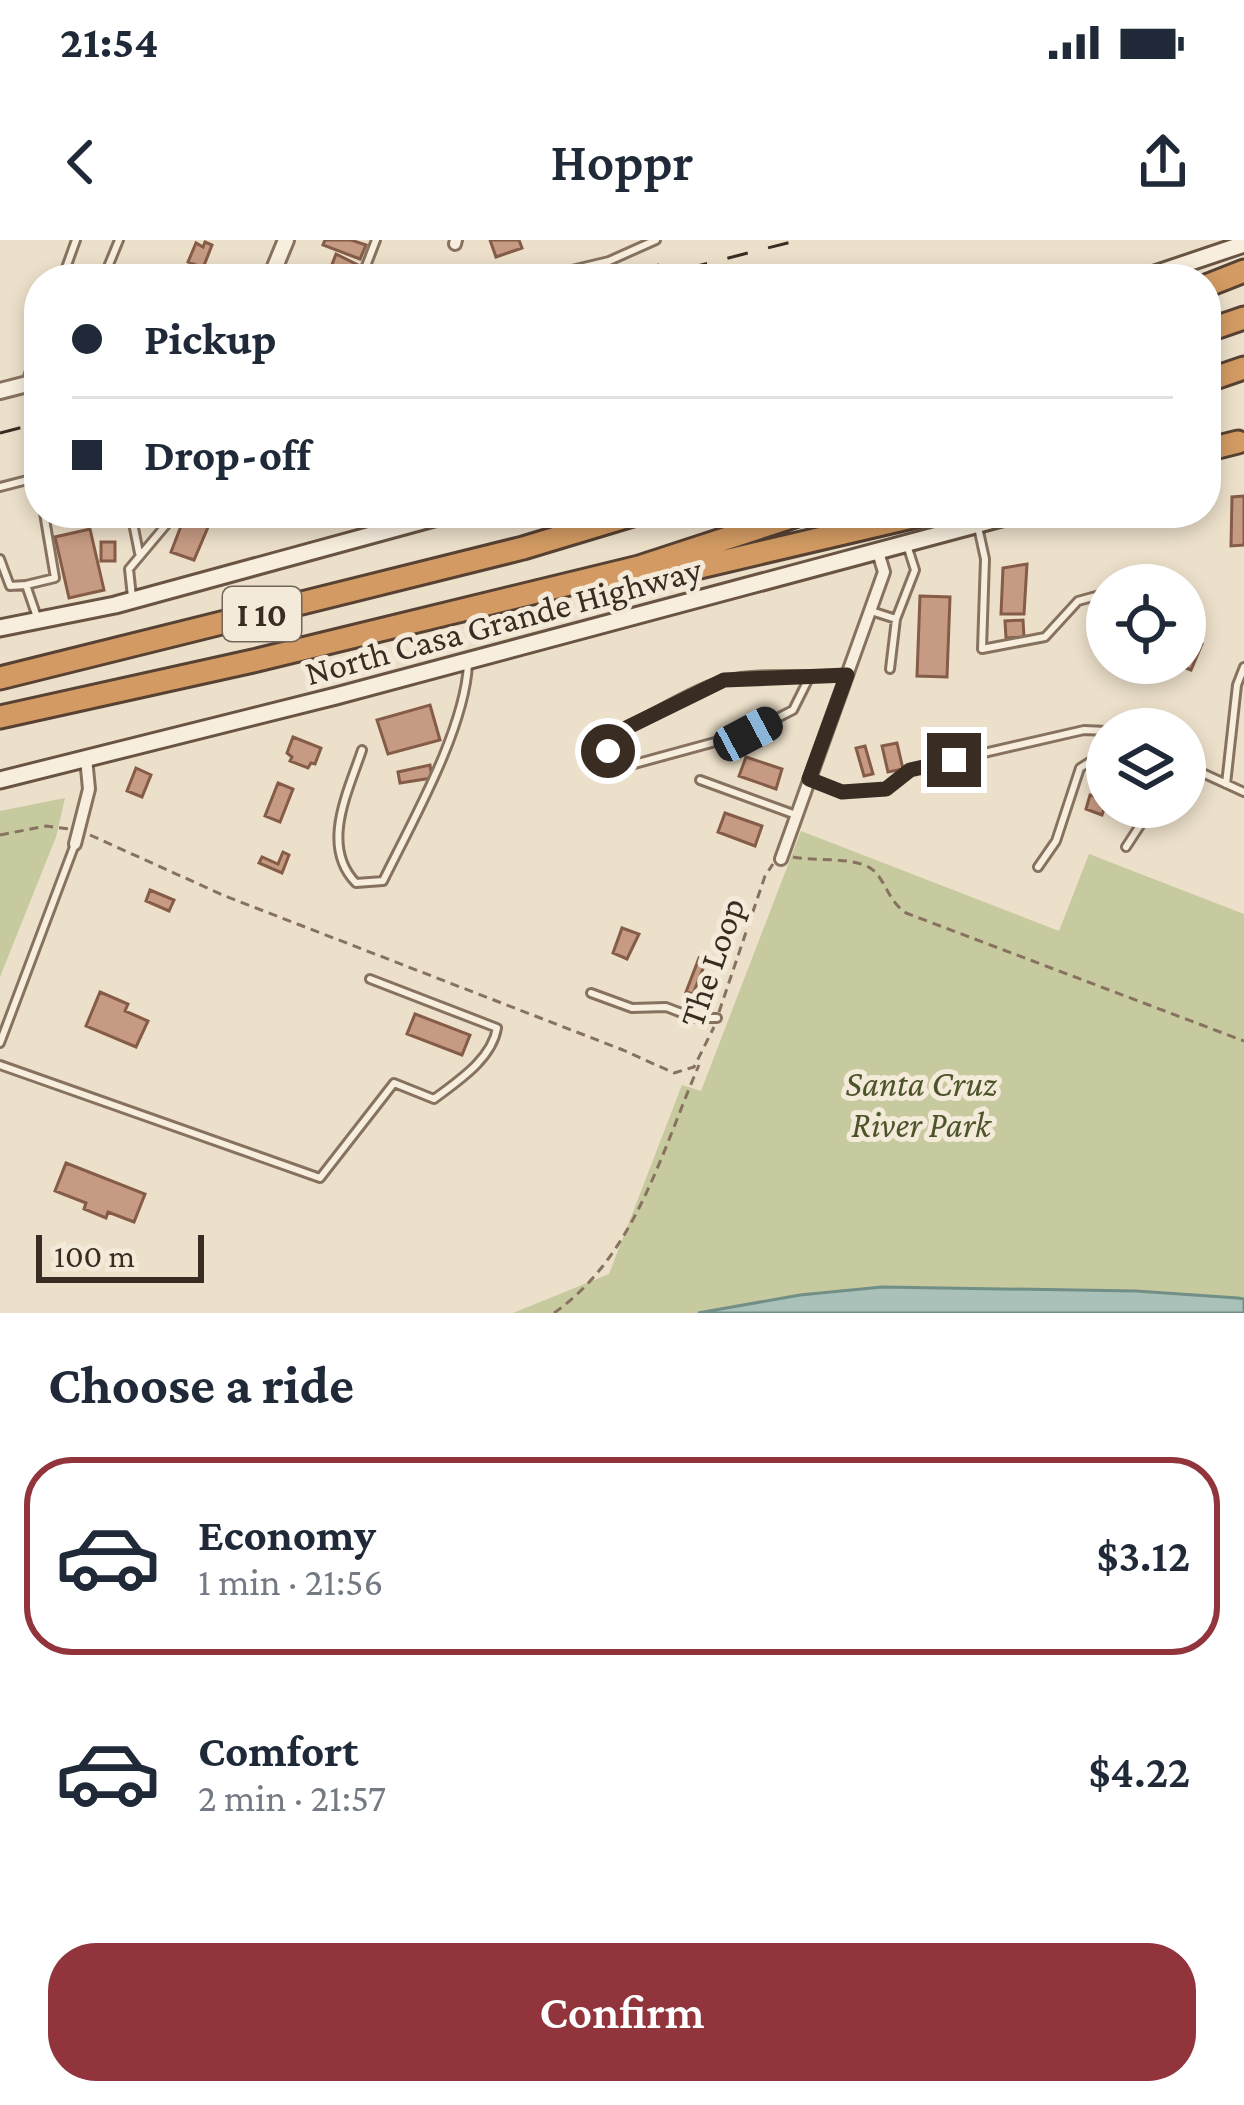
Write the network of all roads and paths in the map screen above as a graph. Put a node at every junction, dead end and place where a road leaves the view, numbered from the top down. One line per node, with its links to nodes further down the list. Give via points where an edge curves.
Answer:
1 (656, 240): 2 (lane)
2 (637, 244): 4 (lane)
3 (1244, 244): 5 (main road)
4 (596, 264)
5 (1185, 264)
6 (47, 528): 20 (lane, via 55,578)
7 (134, 528): 16 (lane)
8 (163, 528): 16 (lane)
9 (393, 528): 22 (main road)
10 (590, 528): 32 (highway, I 10)
11 (758, 528): 19 (highway, I 10)
12 (865, 528): 19 (highway, via 687,570)
13 (967, 528): 15 (main road, North Casa Grande Highway)
14 (979, 528): 21 (lane, via 982,649 1045,637)
15 (907, 545): 17 (main road, North Casa Grande Highway); 24 (lane, via 915,570)
16 (139, 553): 22 (lane, via 129,569)
17 (878, 553): 23 (street, via 884,572); 27 (main road, North Casa Grande Highway)
18 (0, 559): 20 (lane, via 10,586)
19 (639, 567): 33 (highway, I 10)
20 (26, 585): 25 (lane)
21 (1086, 599)
22 (133, 600): 25 (main road)
23 (871, 611): 24 (lane); 30 (street)
24 (896, 619): 29 (lane)
25 (38, 620): 26 (main road)
26 (0, 628)
27 (468, 661): 35 (lane, via 459,710 383,881 356,883 338,855 340,814); 36 (main road, North Casa Grande Highway)
28 (1244, 667): 42 (lane)
29 (890, 669)
30 (847, 675): 31 (lane); 39 (street)
31 (810, 676): 31 (lane, via 724,680 614,734 608,751 616,769 748,734 793,710)
32 (0, 678)
33 (0, 717)
34 (1086, 730): 39 (lane, via 910,770 886,789 842,792)
35 (362, 750)
36 (86, 758): 40 (main road, North Casa Grande Highway); 47 (street, via 89,789)
37 (1086, 764): 50 (lane)
38 (1206, 775): 42 (lane)
39 (809, 779): 44 (street)
40 (0, 780)
41 (700, 780): 44 (lane)
42 (1226, 784): 43 (lane)
43 (1244, 792)
44 (796, 815): 49 (street)
45 (1138, 828): 48 (lane)
46 (0, 835): 47 (path, The Loop, via 46,826)
47 (78, 838): 55 (lane); 56 (path, The Loop, via 658,1068 686,1072)
48 (1126, 847)
49 (781, 859): 53 (path, The Loop, via 765,876); 54 (path, via 860,861 906,913)
50 (1038, 867)
51 (370, 979): 57 (lane, via 497,1028 496,1038 466,1076 434,1099 394,1083 320,1178)
52 (591, 993): 53 (lane, via 632,1008)
53 (717, 1018): 56 (path, The Loop)
54 (1244, 1041)
55 (0, 1043)
56 (705, 1052): 58 (path, via 620,1246)
57 (0, 1065)
58 (554, 1313)

